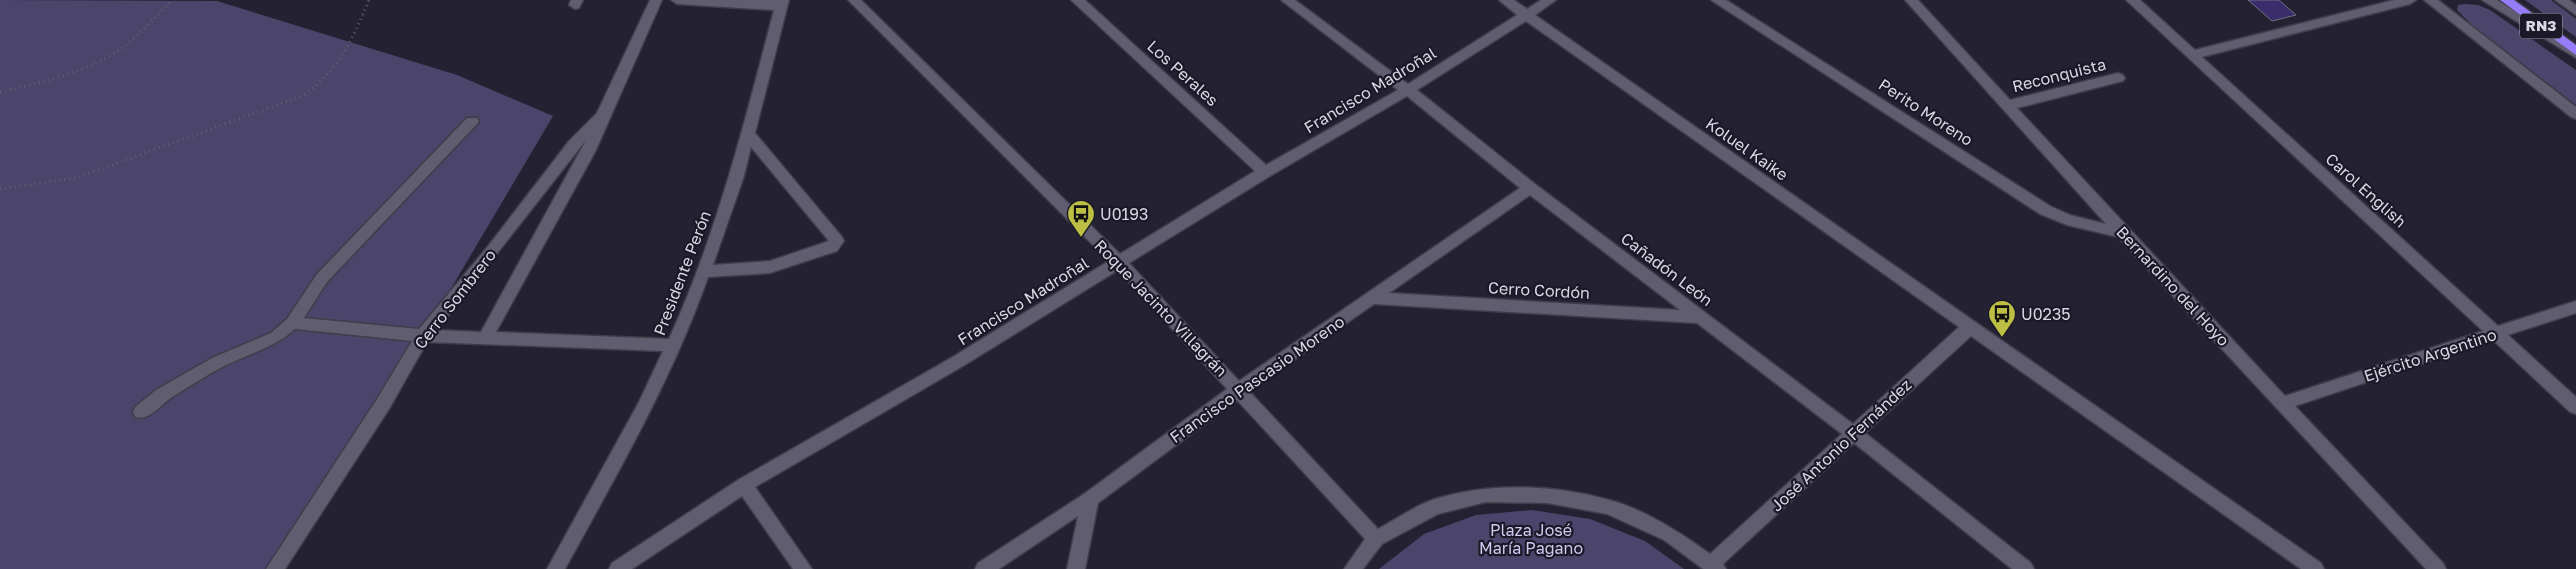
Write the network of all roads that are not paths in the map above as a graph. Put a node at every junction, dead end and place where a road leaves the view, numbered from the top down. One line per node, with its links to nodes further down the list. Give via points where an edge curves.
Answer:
1 (656, 0): 25 (street, Cerro Sombrero)
2 (676, 0): 16 (street)
3 (854, 0): 31 (street, Roque Jacinto Villagrán)
4 (1076, 0): 28 (street, Los Perales)
5 (1287, 0): 22 (street, Cañadón León)
6 (1505, 0): 18 (street, Koluel Kaike)
7 (1550, 0): 18 (street, Francisco Madroñal)
8 (1717, 0): 30 (street, Perito Moreno, via 2045,210 2067,220)
9 (1911, 0): 23 (street, Bernardino del Hoyo)
10 (2132, 0): 20 (street, Carol English)
11 (2410, 0): 20 (street)
12 (2430, 0): 24 (street)
13 (2488, 0): 19 (street)
14 (2506, 0): 19 (highway, RN3)
15 (2561, 0): 17 (street)
16 (782, 3): 27 (street, Presidente Perón)
17 (2576, 11)
18 (1527, 15): 22 (street, Francisco Madroñal); 37 (street, Koluel Kaike)
19 (2576, 53)
20 (2192, 55): 38 (street, Carol English)
21 (2118, 78): 23 (street, Reconquista)
22 (1408, 90): 28 (street, Francisco Madroñal); 29 (street, Cañadón León)
23 (2009, 105): 30 (street, Bernardino del Hoyo)
24 (2576, 114)
25 (601, 117): 39 (street, Cerro Sombrero, via 574,144); 40 (street, Cerro Sombrero, via 589,150)
26 (472, 121): 36 (street, via 322,278)
27 (748, 134): 32 (street, Presidente Perón, via 737,176); 32 (street, via 837,241 832,247 770,267)
28 (1265, 172): 31 (street, Francisco Madroñal)
29 (1530, 188): 33 (street, Francisco Pascasio Moreno); 35 (street, Cañadón León)
30 (2123, 233): 43 (street, Bernardino del Hoyo)
31 (1119, 262): 42 (street, Roque Jacinto Villagrán); 47 (street, Francisco Madroñal, via 957,362)
32 (702, 272): 41 (street, Presidente Perón, via 690,311)
33 (1374, 298): 35 (street, Cerro Cordón); 42 (street, Francisco Pascasio Moreno)
34 (2576, 307): 38 (street, Ejército Argentino)
35 (1702, 316): 46 (street, Cañadón León)
36 (292, 323): 39 (street); 45 (street, via 276,337 218,362 162,395)
37 (1970, 327): 46 (street, José Antonio Fernández); 59 (street, Koluel Kaike)
38 (2496, 333): 43 (street, Ejército Argentino); 44 (street, Carol English)
39 (423, 336): 40 (street); 51 (street, Cerro Sombrero, via 383,404)
40 (485, 338): 41 (street)
41 (673, 345): 52 (street, Presidente Perón, via 646,405)
42 (1239, 389): 48 (street, Francisco Pascasio Moreno); 49 (street, Roque Jacinto Villagrán)
43 (2283, 403): 60 (street, Bernardino del Hoyo)
44 (2576, 407)
45 (141, 412)
46 (1855, 434): 50 (street, José Antonio Fernández); 58 (street, Cañadón León)
47 (744, 485): 53 (street, Francisco Madroñal); 54 (street)
48 (1090, 498): 55 (street, Francisco Pascasio Moreno); 56 (street)
49 (1376, 539): 50 (street, via 1434,507 1486,495 1547,496 1609,507 1670,535); 57 (street)
50 (1715, 566)
51 (275, 569)
52 (556, 569)
53 (618, 569)
54 (803, 569)
55 (984, 569)
56 (1076, 569)
57 (1353, 569)
58 (2025, 569)
59 (2315, 569)
60 (2437, 569)

